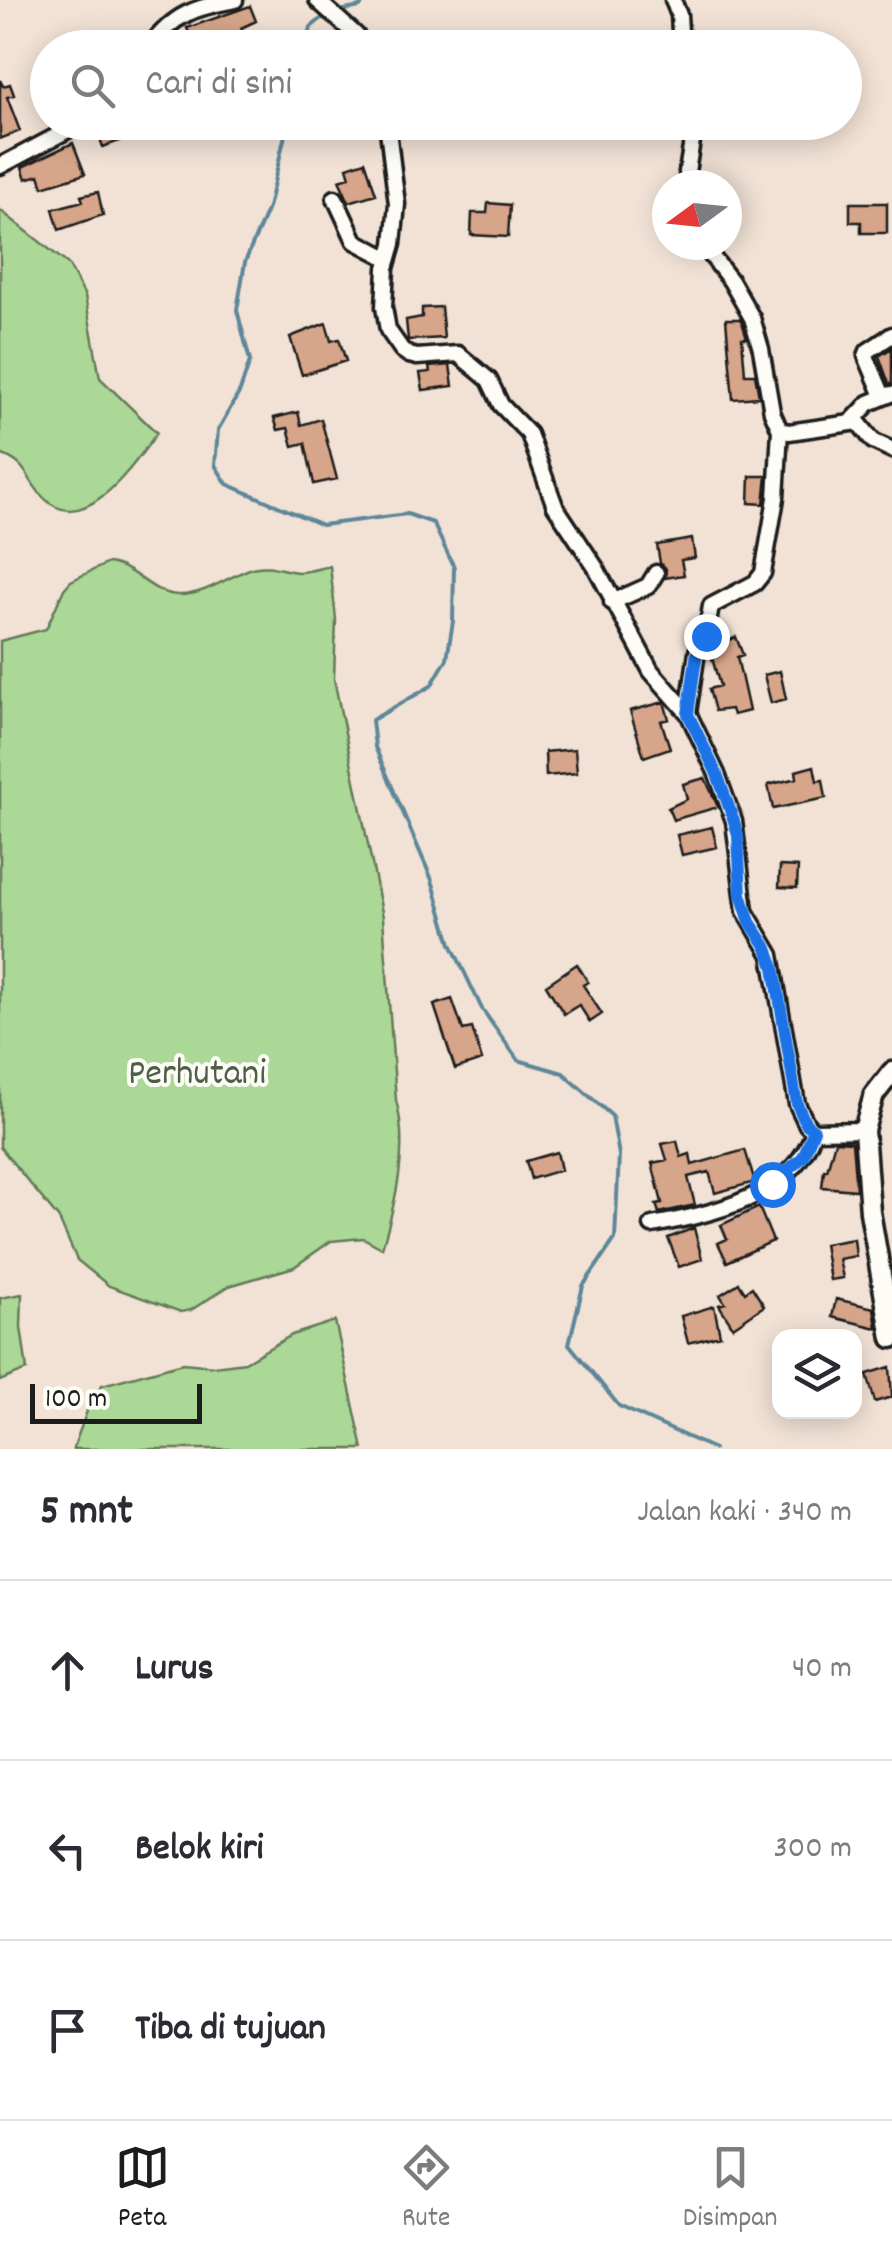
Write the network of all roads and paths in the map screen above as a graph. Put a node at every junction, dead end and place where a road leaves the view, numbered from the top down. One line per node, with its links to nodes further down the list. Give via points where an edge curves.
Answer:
1 (235, 0): 4 (street, via 206,6)
2 (317, 0): 5 (street)
3 (673, 0): 6 (street)
4 (162, 30)
5 (349, 30)
6 (680, 30)
7 (49, 140): 10 (street)
8 (389, 140): 13 (street, via 398,204)
9 (692, 140): 11 (street)
10 (0, 166)
11 (688, 170)
12 (334, 198): 13 (street, via 355,240)
13 (387, 258): 21 (street, via 384,319 394,341 417,357 458,354 489,380 501,405 529,434 555,506)
14 (714, 260): 18 (street, via 752,318)
15 (892, 335): 16 (street, via 866,356)
16 (887, 395): 17 (street, via 863,406)
17 (852, 421): 18 (street); 19 (street)
18 (780, 430): 22 (street, via 763,573 711,606)
19 (892, 450)
20 (656, 573): 21 (street, via 648,586)
21 (612, 602): 22 (street, via 652,670)
22 (688, 714): 24 (street, via 734,821 745,911 771,955 797,1104)
23 (892, 1072): 25 (street, via 868,1107)
24 (814, 1130): 25 (street); 26 (street, via 803,1157 772,1184 703,1215)
25 (864, 1130): 27 (street)
26 (652, 1225)
27 (892, 1338)

